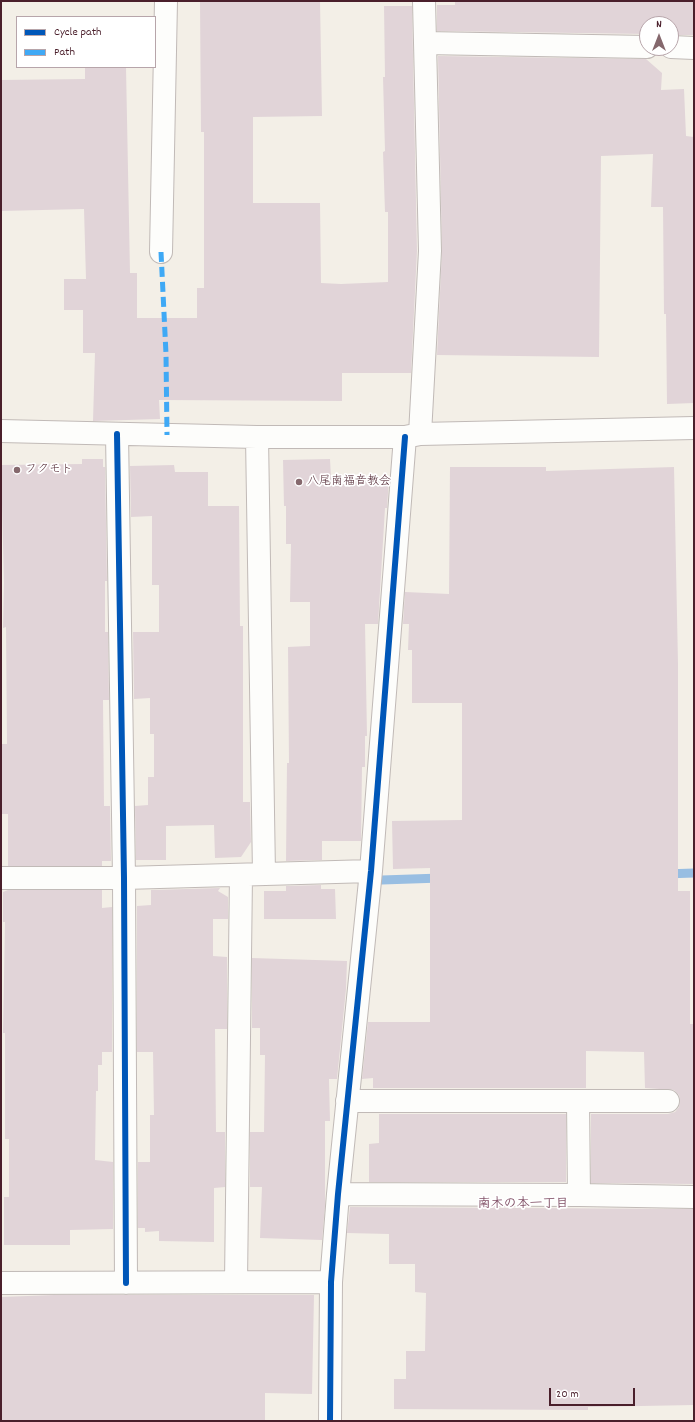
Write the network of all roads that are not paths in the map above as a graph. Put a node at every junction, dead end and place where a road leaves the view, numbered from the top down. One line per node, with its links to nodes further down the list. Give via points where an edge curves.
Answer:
1 (166, 1): 7 (street)
2 (424, 1): 3 (street)
3 (425, 43): 4 (street); 11 (street, via 430,251)
4 (639, 47)
5 (679, 47): 6 (street)
6 (694, 48)
7 (161, 252)
8 (694, 428): 11 (street)
9 (1, 431): 10 (street)
10 (117, 434): 12 (street); 17 (street)
11 (413, 435): 12 (street); 13 (street)
12 (256, 437): 14 (street)
13 (371, 871): 14 (street); 18 (street)
14 (264, 874): 15 (street)
15 (241, 875): 17 (street); 25 (street)
16 (1, 878): 17 (street)
17 (124, 878): 24 (street)
18 (347, 1101): 20 (street); 21 (street)
19 (668, 1101): 20 (street)
20 (578, 1102): 22 (street)
21 (338, 1194): 22 (street); 26 (street)
22 (579, 1194): 23 (street)
23 (694, 1197)
24 (126, 1282): 25 (street); 27 (street)
25 (236, 1282): 26 (street)
26 (331, 1282): 28 (street)
27 (1, 1283)
28 (330, 1421)

